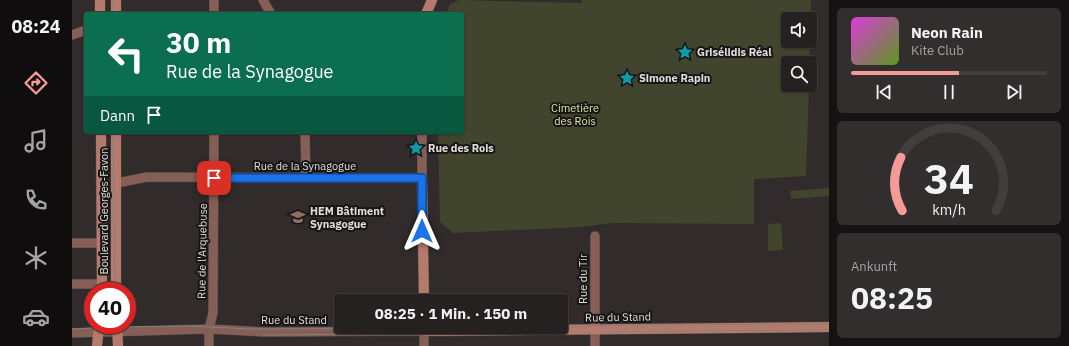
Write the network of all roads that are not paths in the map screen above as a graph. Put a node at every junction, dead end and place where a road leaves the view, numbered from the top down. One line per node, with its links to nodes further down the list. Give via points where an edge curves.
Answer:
1 (100, 0): 6 (street)
2 (116, 0): 7 (street)
3 (214, 0): 8 (street)
4 (263, 0): 9 (street)
5 (432, 0): 10 (street)
6 (100, 12)
7 (116, 12)
8 (214, 12)
9 (270, 12)
10 (427, 12)
11 (84, 31): 12 (street)
12 (72, 35)
13 (101, 134): 24 (street, Boulevard Georges-Favon)
14 (116, 134): 21 (street, Boulevard Georges-Favon)
15 (214, 134): 18 (street, Rue de l'Arquebuse)
16 (305, 134): 19 (street)
17 (422, 134): 20 (street)
18 (214, 178): 19 (street, Rue de la Synagogue); 21 (street, Rue de la Synagogue, via 147,177); 32 (street, Rue de l'Arquebuse, via 213,313)
19 (306, 178): 20 (street, Rue de la Synagogue)
20 (422, 178): 29 (street)
21 (117, 183): 26 (street, Boulevard Georges-Favon)
22 (595, 236): 33 (street, Rue du Tir)
23 (72, 243): 24 (street)
24 (102, 243): 25 (street, Boulevard Georges-Favon)
25 (102, 282)
26 (116, 282)
27 (72, 284): 28 (street)
28 (84, 286)
29 (424, 294)
30 (829, 327): 33 (street, Rue du Stand)
31 (136, 329): 32 (street, Rue du Stand)
32 (209, 329): 36 (street, Rue du Stand, via 264,332); 43 (street, Rue de l'Arquebuse)
33 (595, 329): 34 (street, Rue du Stand); 45 (street, Rue du Tir)
34 (568, 330)
35 (84, 331): 37 (street, Rue du Stand)
36 (334, 331)
37 (72, 333)
38 (98, 334): 41 (street)
39 (117, 334): 42 (street)
40 (424, 334): 44 (street)
41 (97, 346)
42 (118, 346)
43 (209, 346)
44 (424, 346)
45 (595, 346)

